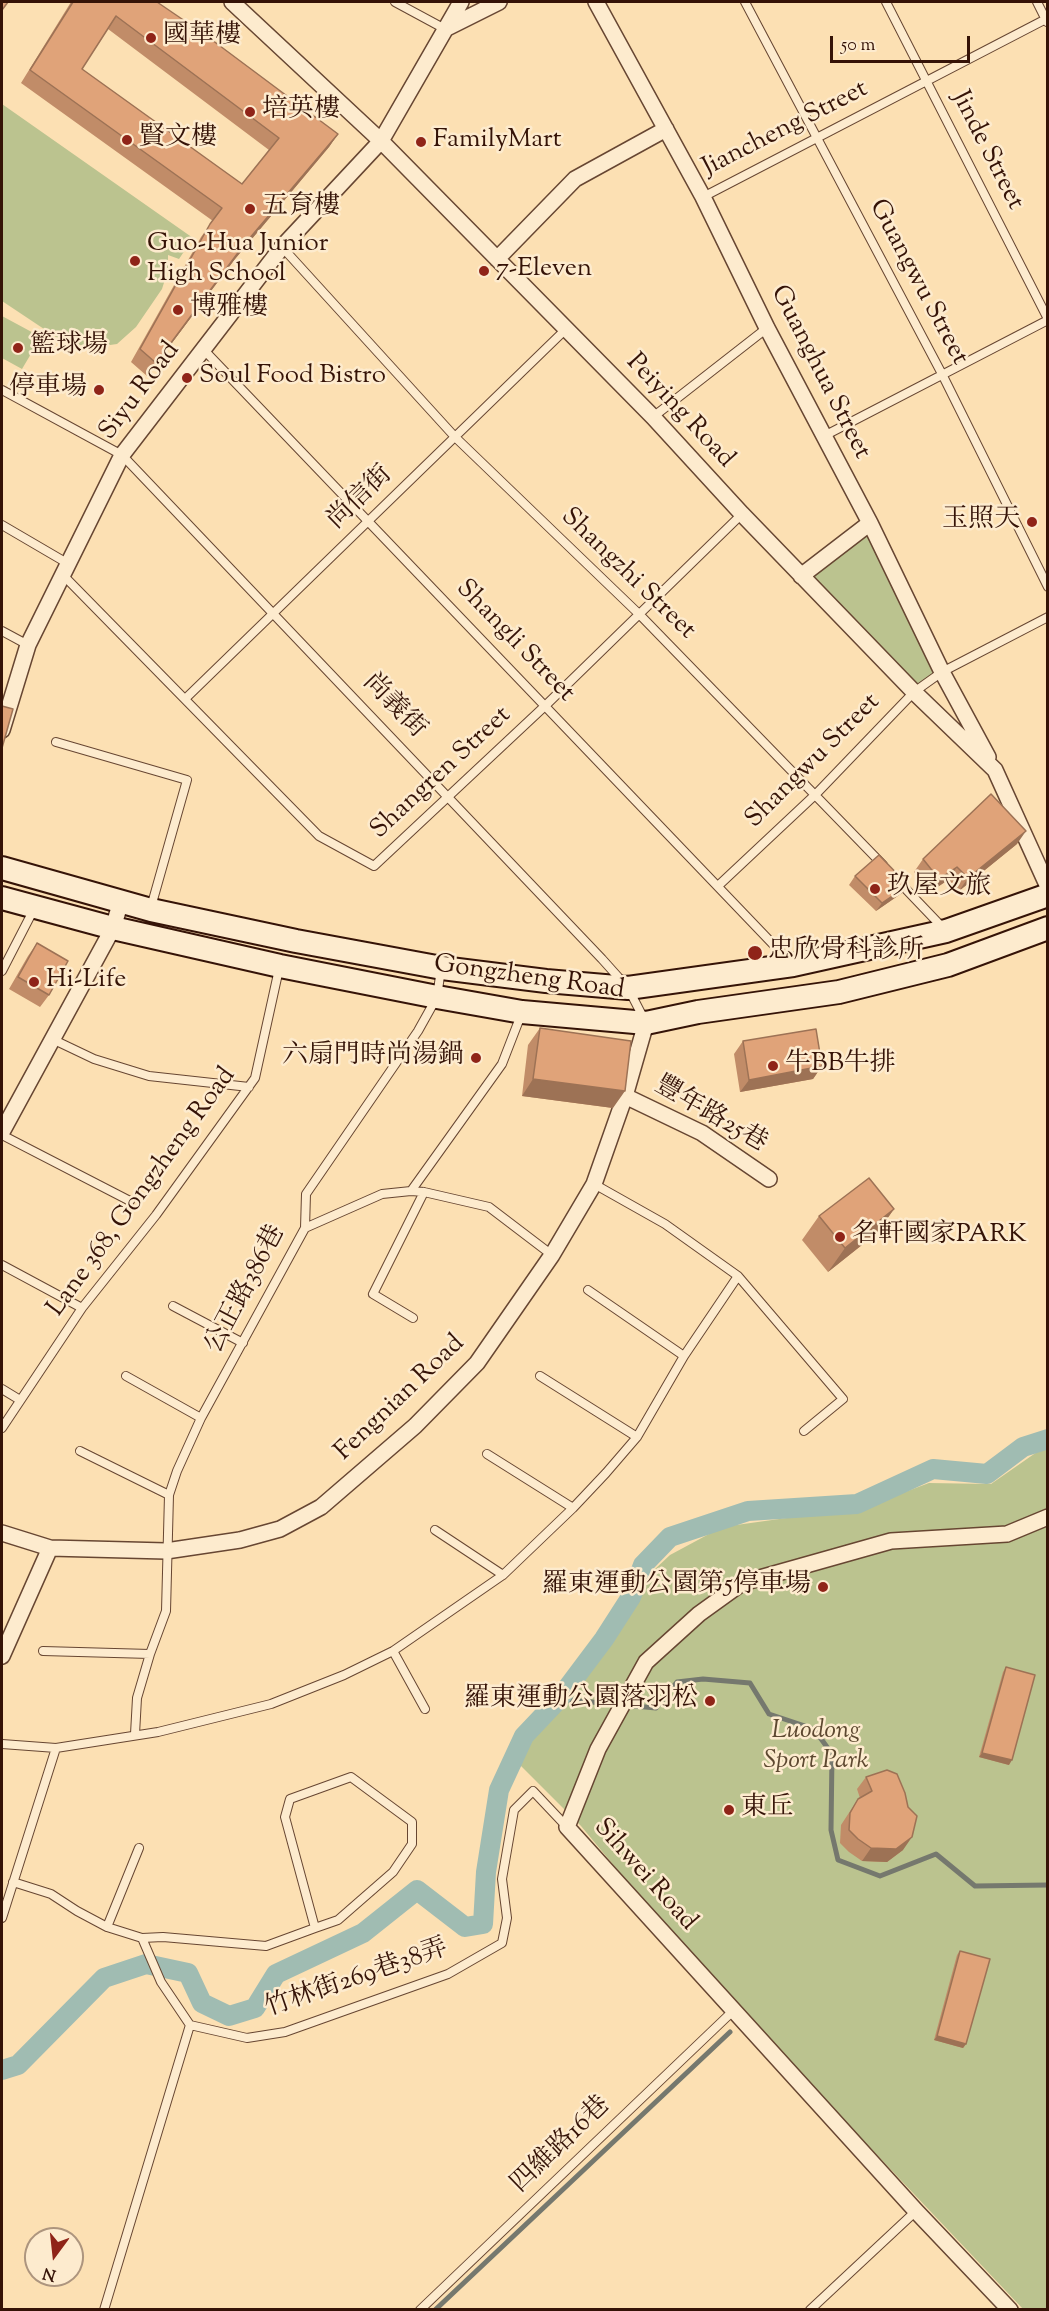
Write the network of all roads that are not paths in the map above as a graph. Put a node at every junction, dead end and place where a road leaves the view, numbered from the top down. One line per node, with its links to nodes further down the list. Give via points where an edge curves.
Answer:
1 (232, 2): 14 (street, Peiying Road)
2 (395, 2): 10 (lane)
3 (461, 2): 10 (street, Siyu Road)
4 (499, 2): 10 (street)
5 (596, 2): 12 (street, Guanghua Street)
6 (745, 2): 13 (lane, Guangwu Street)
7 (886, 2): 11 (lane, Jinde Street)
8 (1037, 2): 9 (lane)
9 (1047, 20): 11 (lane, Jiancheng Street)
10 (445, 29): 14 (street, Siyu Road)
11 (927, 80): 13 (lane, Jiancheng Street); 18 (lane, Jinde Street)
12 (666, 129): 15 (street, Guanghua Street); 17 (street, via 575,179)
13 (817, 138): 15 (lane, Jiancheng Street); 22 (lane, Guangwu Street)
14 (381, 141): 16 (street, Siyu Road); 17 (street, Peiying Road)
15 (703, 197): 19 (street, Guanghua Street)
16 (282, 247): 21 (street, Siyu Road); 26 (lane, Shangzhi Street)
17 (497, 259): 20 (street, Peiying Road)
18 (1047, 319): 22 (lane)
19 (767, 328): 24 (lane); 25 (street, Guanghua Street)
20 (566, 329): 24 (street, Peiying Road); 26 (lane, 尚信街)
21 (204, 350): 27 (street, Siyu Road); 29 (lane, Shangli Street)
22 (942, 374): 25 (lane); 34 (lane, Guangwu Street)
23 (2, 390): 27 (lane, 尚義街)
24 (653, 417): 28 (street, Peiying Road)
25 (824, 436): 30 (street, Guanghua Street)
26 (455, 437): 29 (lane, 尚信街); 36 (lane, Shangzhi Street)
27 (122, 455): 32 (street, Siyu Road); 35 (lane, 尚義街)
28 (742, 514): 33 (street, Peiying Road); 36 (lane, Shangren Street)
29 (369, 521): 35 (lane, 尚信街); 43 (lane, Shangli Street)
30 (870, 523): 33 (street); 40 (street, Guanghua Street)
31 (2, 525): 32 (lane, Shangren Street)
32 (65, 569): 39 (street, Siyu Road); 42 (lane, Shangren Street)
33 (801, 576): 41 (street, Peiying Road)
34 (1047, 587)
35 (274, 613): 42 (lane, 尚信街); 49 (lane, 尚義街)
36 (640, 615): 43 (lane, Shangren Street); 48 (lane, Shangzhi Street)
37 (1047, 617): 40 (lane, Shangwu Street)
38 (2, 631): 39 (lane)
39 (28, 645): 44 (street, Siyu Road)
40 (942, 672): 41 (lane, Shangwu Street); 47 (street, Guanghua Street)
41 (914, 692): 47 (street, Peiying Road); 48 (lane, Shangwu Street)
42 (185, 699): 49 (lane, Shangren Street, via 319,836 374,866)
43 (546, 705): 49 (lane, Shangren Street); 51 (lane, Shangli Street)
44 (4, 713): 45 (street, Siyu Road)
45 (2, 730)
46 (56, 742): 57 (lane, via 187,780)
47 (995, 770): 52 (street, Peiying Road)
48 (816, 794): 51 (lane, Shangwu Street); 60 (lane, Shangzhi Street)
49 (450, 797): 65 (lane, 尚義街)
50 (2, 868): 55 (street, Gongzheng Road)
51 (719, 885): 61 (lane, Shangli Street)
52 (1047, 886)
53 (1047, 895): 60 (street, Gongzheng Road)
54 (2, 898): 56 (street, Gongzheng Road)
55 (121, 902): 57 (street, Gongzheng Road); 59 (street)
56 (35, 908): 59 (street, Gongzheng Road); 64 (lane)
57 (151, 910): 63 (street, Gongzheng Road)
58 (1047, 927): 68 (street, Gongzheng Road, via 948,965 839,992)
59 (113, 928): 62 (street, Gongzheng Road); 69 (street)
60 (946, 931): 61 (street, Gongzheng Road)
61 (793, 965): 65 (street, Gongzheng Road)
62 (280, 966): 66 (street, Gongzheng Road); 70 (lane, Lane 368, Gongzheng Road, via 255,1078)
63 (442, 968): 65 (street, Gongzheng Road); 66 (lane, 公正路386巷)
64 (2, 971)
65 (628, 988): 68 (lane, 尚義街)
66 (437, 997): 67 (street, Gongzheng Road); 78 (lane, 公正路386巷, via 418,1031 306,1194)
67 (522, 1012): 68 (street, Gongzheng Road); 75 (lane, via 502,1064)
68 (646, 1023): 71 (street, Fengnian Road)
69 (52, 1039): 70 (lane, via 94,1059 149,1076); 72 (street)
70 (249, 1087): 84 (lane, Lane 368, Gongzheng Road)
71 (625, 1096): 73 (street, 豐年路25巷, via 702,1133); 74 (street, Fengnian Road)
72 (2, 1134): 77 (lane)
73 (769, 1179)
74 (594, 1184): 79 (street, Fengnian Road); 81 (lane, via 665,1224)
75 (411, 1191): 76 (lane); 78 (lane, via 382,1194)
76 (424, 1192): 79 (lane, via 489,1207); 85 (lane, via 373,1293)
77 (130, 1201)
78 (305, 1228): 86 (lane, 公正路386巷)
79 (552, 1255): 104 (street, Fengnian Road, via 477,1363 415,1426 321,1507 280,1529 240,1540)
80 (2, 1265): 84 (lane)
81 (738, 1276): 87 (lane); 94 (lane, via 843,1399)
82 (588, 1290): 87 (lane)
83 (173, 1306): 86 (lane)
84 (82, 1308): 91 (lane, Lane 368, Gongzheng Road)
85 (413, 1318)
86 (243, 1343): 92 (lane, 公正路386巷)
87 (684, 1356): 95 (lane)
88 (126, 1376): 92 (lane)
89 (540, 1376): 95 (lane)
90 (2, 1389): 91 (lane)
91 (20, 1400): 93 (lane, Lane 368, Gongzheng Road)
92 (201, 1418): 98 (lane, 公正路386巷)
93 (2, 1428)
94 (804, 1431)
95 (637, 1437): 99 (lane)
96 (80, 1451): 98 (lane)
97 (487, 1454): 99 (lane)
98 (169, 1495): 104 (lane, 公正路386巷)
99 (573, 1508): 105 (lane)
100 (1047, 1517): 114 (street, Sihwei Road, via 1007,1534 891,1541 742,1583 699,1614 646,1662 597,1749)
101 (435, 1530): 105 (lane)
102 (2, 1533): 103 (street, Fengnian Road)
103 (50, 1548): 104 (street, Fengnian Road); 109 (street)
104 (166, 1551): 108 (lane, 公正路386巷, via 166,1611)
105 (503, 1575): 106 (lane)
106 (393, 1650): 110 (lane); 111 (lane, via 344,1675 271,1704 158,1732)
107 (43, 1651): 108 (lane)
108 (150, 1654): 111 (lane, 公正路386巷, via 137,1698)
109 (2, 1656)
110 (425, 1709)
111 (135, 1734): 113 (lane)
112 (2, 1744): 113 (lane)
113 (56, 1748): 116 (lane)
114 (567, 1827): 122 (street, Sihwei Road); 123 (lane, 竹林街269巷38弄, via 533,1791 514,1810 502,1879 507,1918 502,1943 448,1974 285,2032 247,2038)
115 (139, 1848): 119 (lane)
116 (13, 1882): 117 (lane); 119 (lane, via 51,1894)
117 (3, 1905): 118 (lane)
118 (2, 1918)
119 (108, 1927): 121 (lane)
120 (315, 1928): 120 (lane, via 338,1920 393,1872 412,1844 412,1822 351,1777 290,1799 285,1817); 121 (lane, via 266,1946)
121 (142, 1938): 123 (lane, via 161,1982)
122 (733, 2012): 124 (street, Sihwei Road); 126 (lane, 四維路16巷)
123 (190, 2025): 125 (lane)
124 (916, 2211): 127 (lane); 128 (street, Sihwei Road)
125 (104, 2310)
126 (420, 2310)
127 (810, 2310)
128 (1010, 2310)

